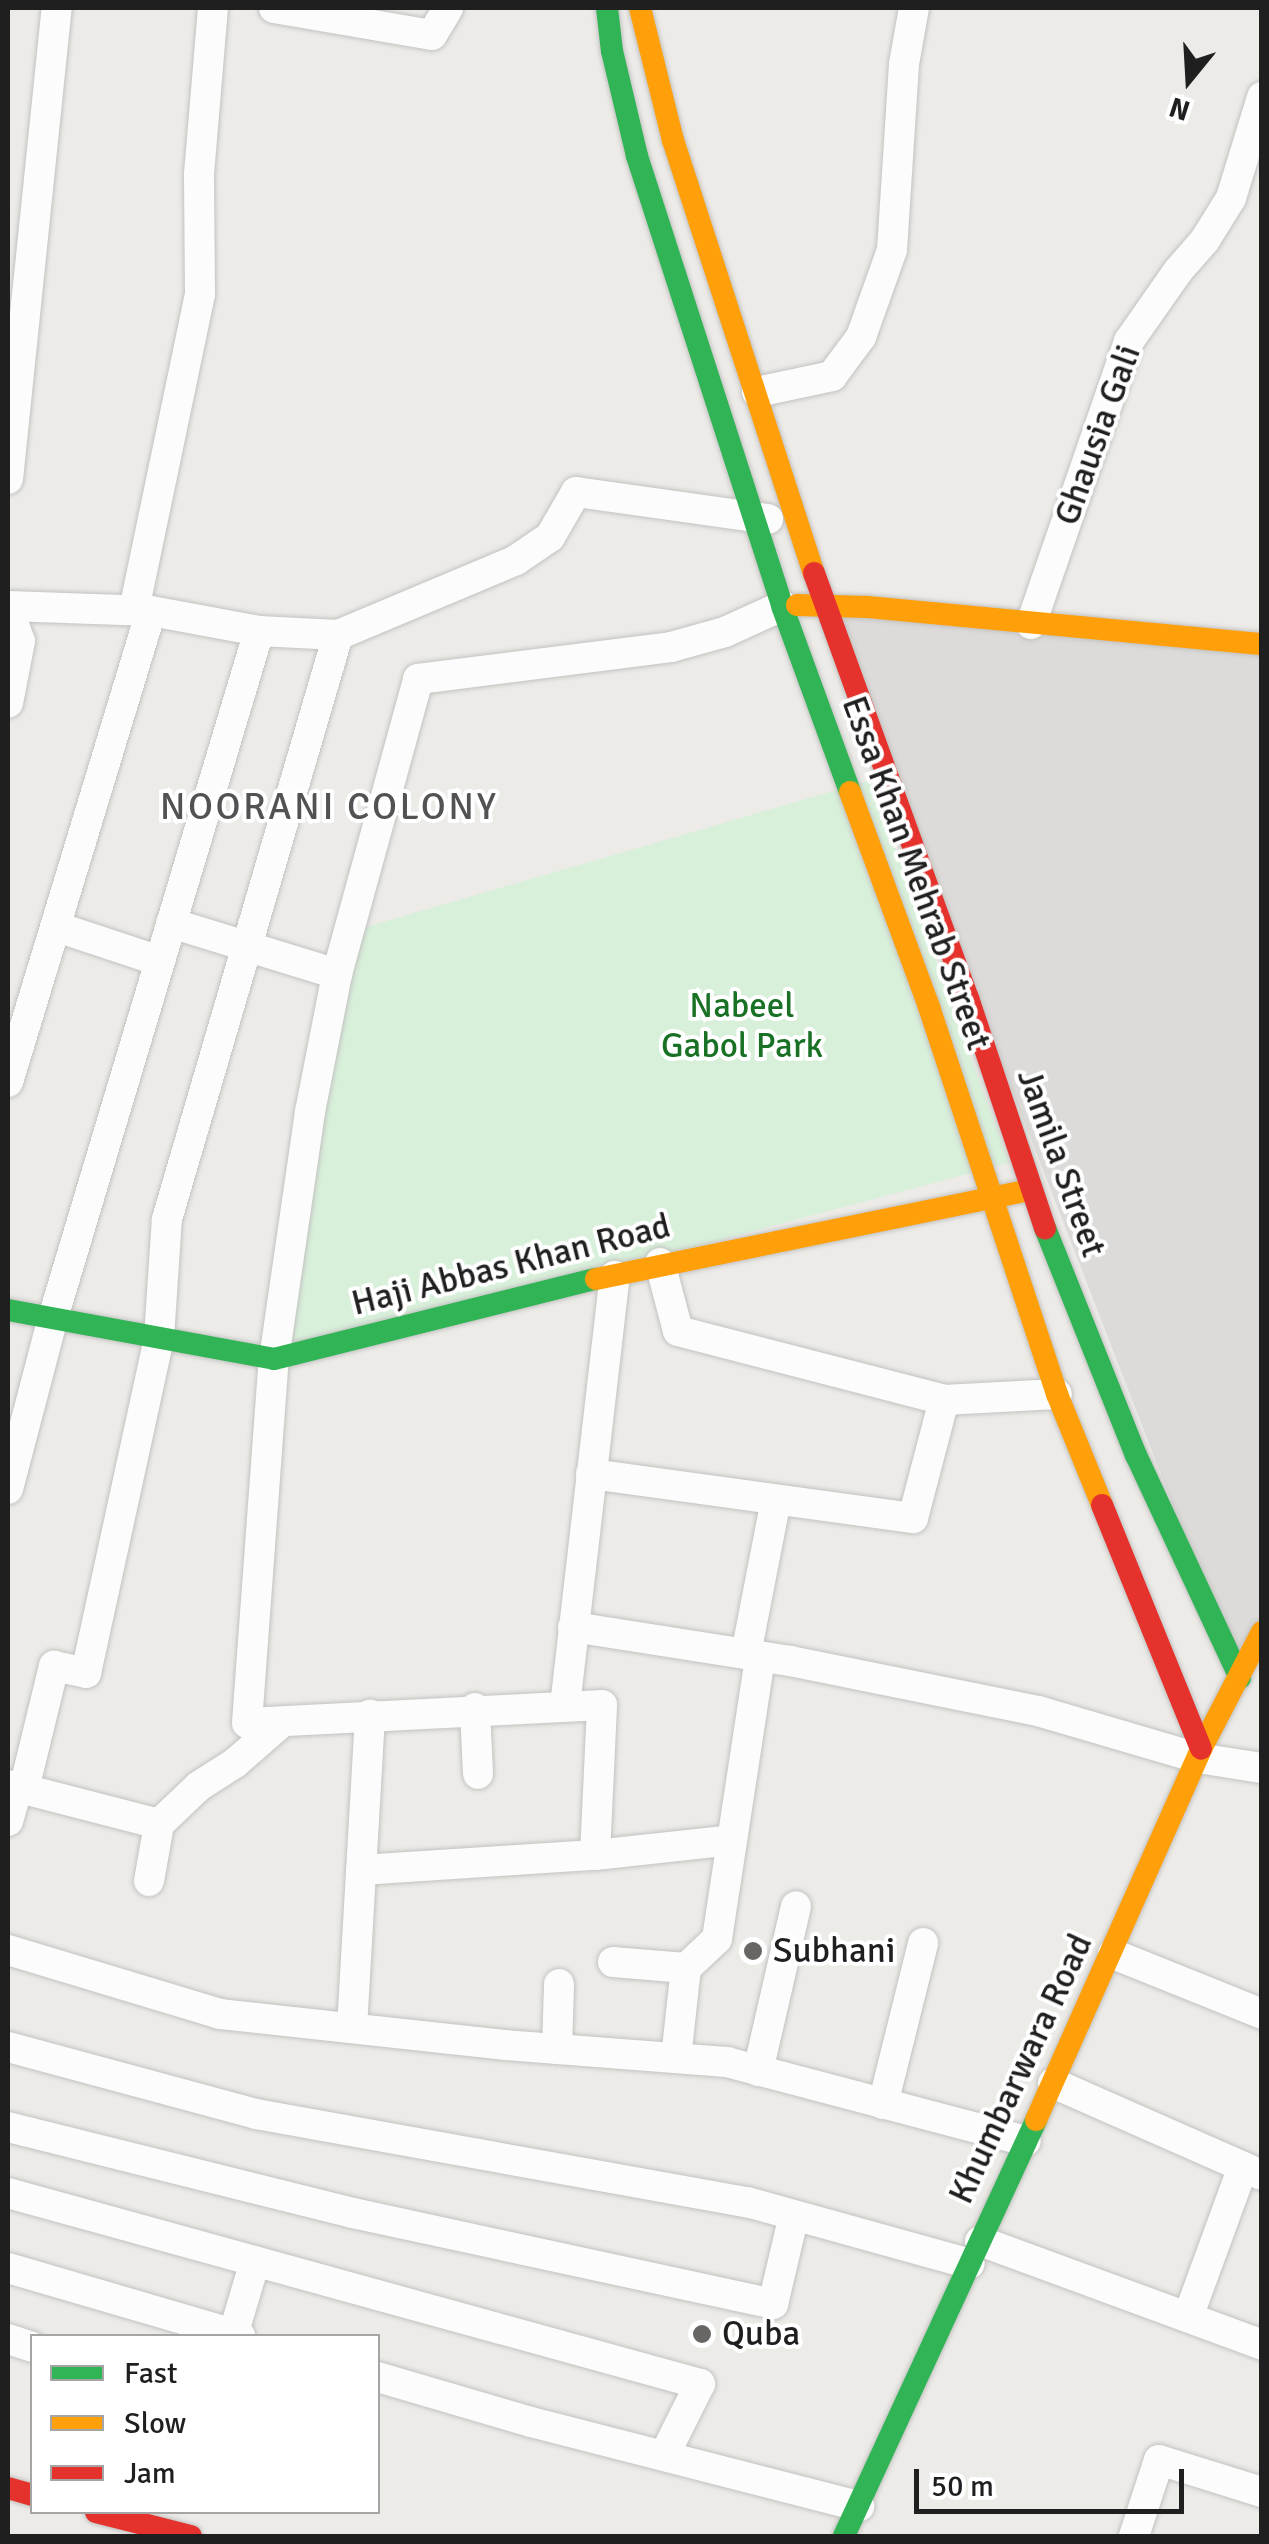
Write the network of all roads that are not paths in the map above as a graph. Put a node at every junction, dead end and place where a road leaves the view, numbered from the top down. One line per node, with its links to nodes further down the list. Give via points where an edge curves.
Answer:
1 (57, 8): 11 (street)
2 (213, 8): 17 (street, via 199,174 198,313)
3 (274, 8): 8 (street)
4 (448, 8): 8 (street, via 432,35)
5 (607, 8): 12 (main road, Essa Khan Mehrab Street, via 637,156)
6 (640, 8): 10 (main road, via 668,124)
7 (914, 8): 10 (street, via 892,250 861,337 832,376)
8 (334, 13)
9 (1262, 97): 18 (street, Ghausia Gali, via 1231,198 1129,341)
10 (757, 392): 13 (main road)
11 (8, 480)
12 (754, 516): 13 (street); 15 (main road, Essa Khan Mehrab Street); 20 (street, via 576,492 550,537 516,560)
13 (800, 528): 14 (main road)
14 (824, 605): 15 (main road); 18 (main road); 23 (main road, Jamila Street)
15 (782, 606): 24 (main road, Essa Khan Mehrab Street); 29 (street, via 671,647 418,680)
16 (8, 607): 17 (street); 22 (street, via 20,641)
17 (142, 611): 19 (street); 26 (street)
18 (1031, 624): 21 (main road)
19 (260, 630): 20 (street); 25 (street)
20 (338, 635): 27 (street)
21 (1262, 644)
22 (8, 703)
23 (882, 768): 24 (main road); 31 (main road, Jamila Street, via 968,998)
24 (848, 785): 32 (main road, Essa Khan Mehrab Street)
25 (171, 923): 27 (street); 28 (street)
26 (56, 927): 28 (street); 30 (street)
27 (248, 946): 29 (street); 37 (street, via 167,1219)
28 (160, 961): 36 (street)
29 (337, 974): 38 (street)
30 (8, 1082)
31 (1030, 1190): 32 (main road, Haji Abbas Khan Road); 47 (main road, Jamila Street, via 1136,1455)
32 (992, 1198): 33 (main road, Haji Abbas Khan Road); 39 (main road, Essa Khan Mehrab Street)
33 (660, 1263): 34 (main road, Haji Abbas Khan Road); 40 (street, via 678,1330)
34 (615, 1276): 38 (main road, Haji Abbas Khan Road); 41 (street)
35 (8, 1310): 36 (main road, Haji Abbas Khan Road)
36 (52, 1318): 37 (main road, Haji Abbas Khan Road); 42 (street)
37 (159, 1338): 38 (main road, Haji Abbas Khan Road); 55 (street, via 86,1673 54,1666)
38 (274, 1358): 51 (street, via 247,1723)
39 (1057, 1394): 40 (street); 52 (main road, Essa Khan Mehrab Street)
40 (944, 1400): 43 (street, via 913,1518)
41 (591, 1474): 43 (street); 44 (street)
42 (8, 1489)
43 (776, 1500): 46 (street)
44 (573, 1627): 46 (street); 48 (street)
45 (1262, 1632): 47 (main road, Khumbarwara Road)
46 (753, 1655): 52 (street, via 1038,1711); 58 (street)
47 (1251, 1680): 52 (main road, Khumbarwara Road)
48 (565, 1706): 49 (street); 59 (street, via 602,1705)
49 (475, 1708): 50 (street); 54 (street)
50 (370, 1715): 51 (street); 60 (street)
51 (282, 1722): 57 (street)
52 (1200, 1754): 53 (street); 65 (main road, Khumbarwara Road)
53 (1262, 1768)
54 (478, 1774)
55 (16, 1788): 56 (street); 57 (street)
56 (8, 1822)
57 (159, 1824): 61 (street)
58 (732, 1840): 59 (street); 67 (street, via 717,1939)
59 (595, 1855): 60 (street)
60 (361, 1870): 70 (street)
61 (148, 1881)
62 (796, 1906): 74 (street)
63 (923, 1943): 76 (street)
64 (8, 1950): 70 (street, via 220,2014)
65 (1112, 1954): 69 (street); 75 (main road, Khumbarwara Road)
66 (613, 1962): 67 (street)
67 (686, 1968): 73 (street)
68 (559, 1984): 72 (street)
69 (1262, 2014)
70 (352, 2028): 72 (street)
71 (8, 2047): 81 (street, via 256,2114 552,2165)
72 (557, 2049): 73 (street)
73 (676, 2058): 74 (street)
74 (758, 2070): 76 (street)
75 (1053, 2083): 78 (main road, Khumbarwara Road); 79 (street)
76 (883, 2104): 78 (street)
77 (8, 2126): 81 (street, via 353,2213 773,2304)
78 (1026, 2142): 82 (main road, Khumbarwara Road)
79 (1252, 2171): 85 (street)
80 (8, 2193): 83 (street)
81 (794, 2216): 82 (street)
82 (975, 2253): 85 (street); 92 (main road, Khumbarwara Road)
83 (256, 2261): 87 (street); 90 (street, via 700,2384)
84 (8, 2268): 86 (street)
85 (1188, 2318): 88 (street)
86 (230, 2334)
87 (238, 2334)
88 (1262, 2345)
89 (380, 2378): 90 (street)
90 (664, 2456): 92 (street)
91 (1262, 2492): 96 (street, via 1159,2460)
92 (859, 2506): 95 (main road, Khumbarwara Road)
93 (104, 2514): 94 (main road)
94 (191, 2536)
95 (844, 2536)
96 (1134, 2536)

